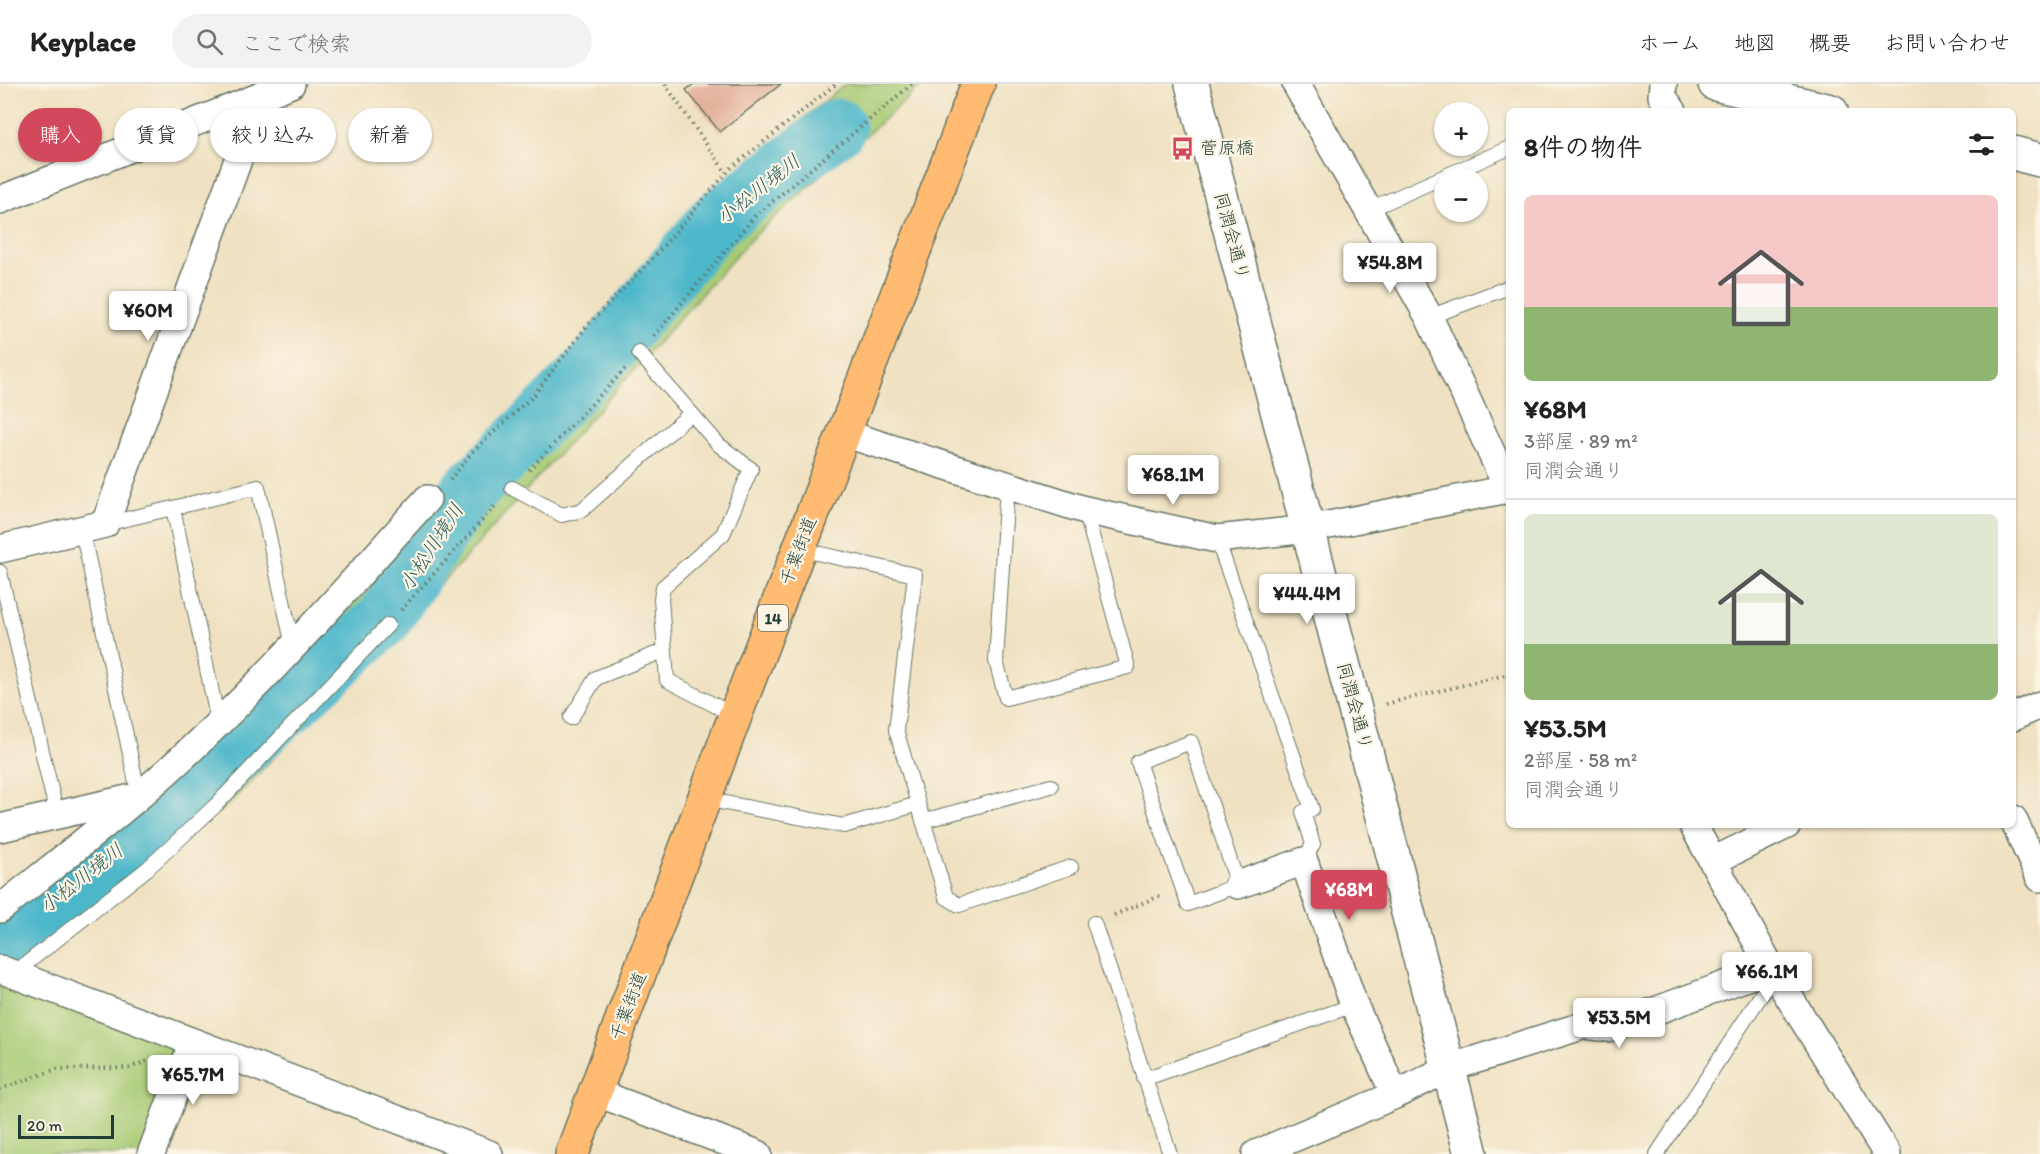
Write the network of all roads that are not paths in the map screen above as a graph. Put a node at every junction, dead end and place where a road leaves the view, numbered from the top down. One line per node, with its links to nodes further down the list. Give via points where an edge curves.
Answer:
1 (291, 84): 7 (street)
2 (978, 84): 19 (highway, 千葉街道 / 14)
3 (1192, 84): 28 (street, 同潤会通り)
4 (1296, 84): 14 (street)
5 (1664, 84): 8 (street, via 1662,96)
6 (1715, 84): 9 (street)
7 (261, 97): 13 (street); 27 (street)
8 (1671, 108)
9 (1818, 108)
10 (1506, 149): 14 (lane)
11 (2016, 154): 12 (street)
12 (2040, 160)
13 (0, 200)
14 (1368, 210): 16 (street)
15 (1506, 288): 16 (lane)
16 (1429, 317): 20 (street)
17 (639, 353): 18 (lane)
18 (690, 414): 22 (lane, via 582,510 562,515); 35 (lane, via 719,445 751,469 723,534 663,587)
19 (843, 433): 21 (street); 31 (highway, 千葉街道 / 14)
20 (1506, 484)
21 (1007, 487): 26 (street); 26 (lane, via 996,661 1006,698 1128,667)
22 (512, 488)
23 (1506, 491): 28 (street)
24 (427, 499): 34 (street)
25 (173, 508): 27 (lane); 34 (lane, via 258,488); 40 (lane)
26 (1085, 510): 29 (street)
27 (94, 527): 30 (street); 42 (lane)
28 (1309, 529): 29 (street); 62 (street, 同潤会通り)
29 (1217, 539): 51 (lane, via 1312,809 1303,812 1313,844)
30 (0, 549)
31 (799, 549): 37 (highway, 千葉街道 / 14); 44 (lane, via 915,575 896,730)
32 (0, 572): 45 (lane)
33 (388, 625): 58 (lane, via 215,806 147,869)
34 (294, 647): 40 (street)
35 (663, 651): 37 (lane, via 667,680); 39 (lane, via 596,678)
36 (2040, 705): 38 (street)
37 (735, 716): 43 (highway, 千葉街道 / 14)
38 (2016, 716)
39 (571, 718)
40 (218, 721): 42 (street)
41 (1051, 786): 46 (lane)
42 (139, 796): 45 (street); 56 (street)
43 (705, 799): 44 (lane, via 844,826); 64 (highway, 千葉街道 / 14)
44 (918, 804): 46 (lane)
45 (57, 815): 48 (street)
46 (923, 821): 54 (lane, via 946,897 959,905)
47 (2016, 825): 53 (street)
48 (0, 828)
49 (1695, 828): 52 (street)
50 (1781, 828): 52 (street)
51 (1304, 861): 55 (street); 60 (street)
52 (1713, 861): 59 (street)
53 (2038, 865)
54 (1071, 867)
55 (1238, 885): 55 (lane, via 1188,904 1138,762 1191,742)
56 (0, 909)
57 (1094, 923): 63 (lane)
58 (5, 971): 61 (street)
59 (1773, 971): 62 (street, via 1609,1028 1585,1025); 73 (lane); 74 (street)
60 (1354, 1005): 63 (lane); 65 (street)
61 (193, 1042): 66 (street); 67 (street)
62 (1449, 1068): 65 (street); 72 (street, 同潤会通り)
63 (1144, 1079): 70 (lane)
64 (595, 1092): 68 (highway, 千葉街道 / 14); 69 (street)
65 (1395, 1095): 71 (street)
66 (151, 1154)
67 (489, 1154)
68 (572, 1154)
69 (758, 1154)
70 (1170, 1154)
71 (1256, 1154)
72 (1471, 1154)
73 (1657, 1154)
74 (1887, 1154)

